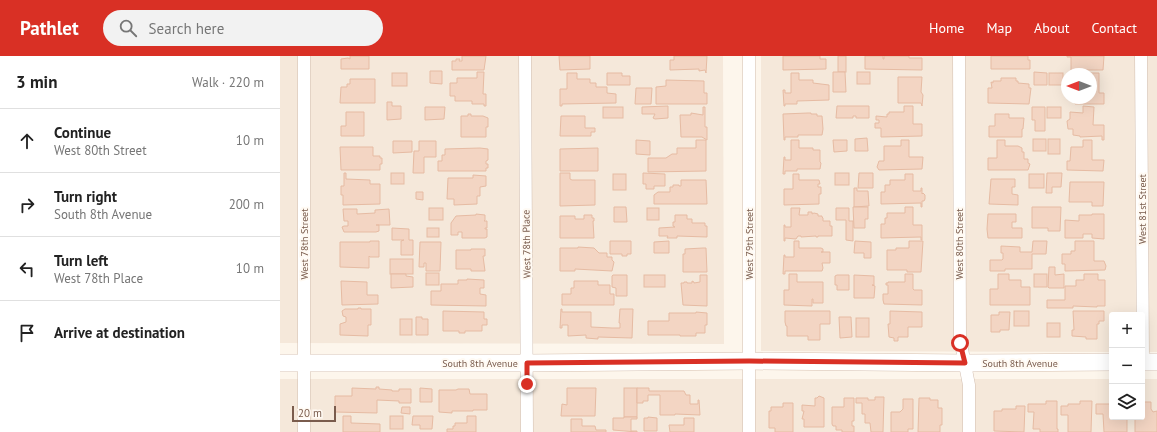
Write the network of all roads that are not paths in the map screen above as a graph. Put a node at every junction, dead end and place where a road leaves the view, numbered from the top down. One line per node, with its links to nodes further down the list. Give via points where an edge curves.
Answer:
1 (304, 56): 10 (street, West 78th Street)
2 (524, 56): 11 (street, West 78th Place)
3 (749, 56): 6 (street, West 79th Street)
4 (959, 56): 12 (street, West 80th Street, via 960,339)
5 (1141, 56): 8 (street, West 81st Street)
6 (749, 361): 11 (street, South 8th Avenue); 12 (street, South 8th Avenue); 15 (street, West 79th Street)
7 (1109, 362): 12 (street, South 8th Avenue)
8 (1147, 362)
9 (280, 363): 10 (street, South 8th Avenue)
10 (304, 363): 11 (street, South 8th Avenue); 13 (street, West 78th Street)
11 (527, 363): 14 (street, West 78th Place)
12 (965, 363): 16 (street, West 80th Street, via 969,385)
13 (304, 432)
14 (527, 432)
15 (749, 432)
16 (969, 432)

